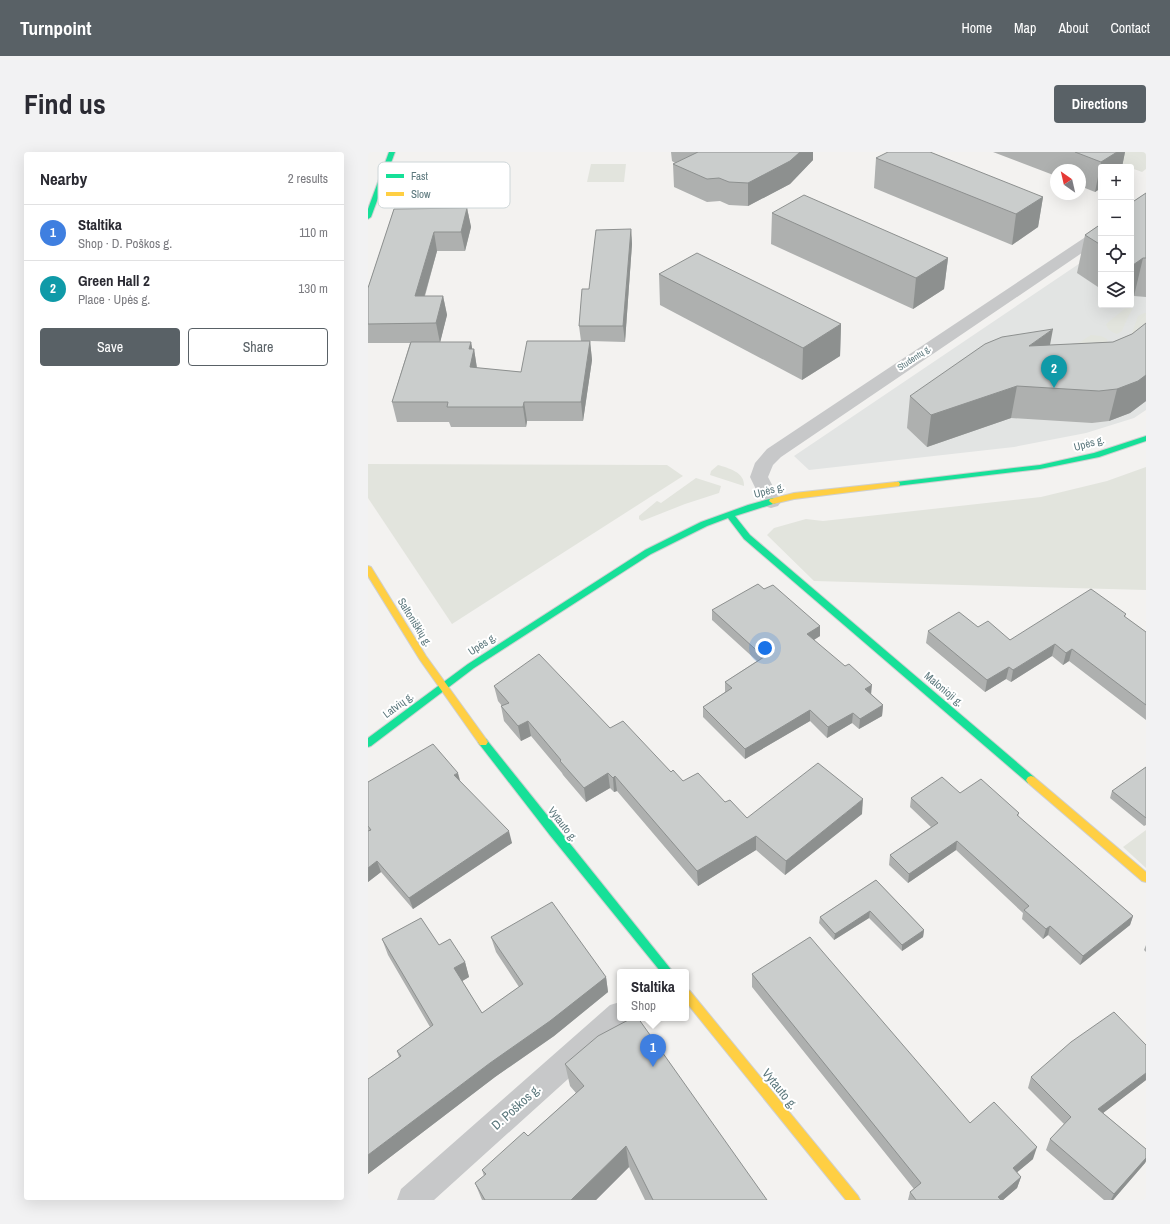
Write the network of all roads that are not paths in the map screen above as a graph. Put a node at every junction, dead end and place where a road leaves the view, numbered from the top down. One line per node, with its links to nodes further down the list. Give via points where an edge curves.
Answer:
1 (392, 152): 2 (street)
2 (388, 162)
3 (378, 190): 4 (street)
4 (368, 217)
5 (1098, 235): 7 (street, Studentų g., via 774,453 764,464 759,477)
6 (1146, 438): 7 (street, Upės g., via 1096,455 1040,467 794,496)
7 (771, 502): 8 (street, Upės g.)
8 (730, 515): 10 (street, Upės g., via 680,535 648,552 471,666); 12 (street, Malonioji g., via 747,537 780,566)
9 (368, 569): 10 (street, Saltoniškių g.)
10 (443, 687): 11 (street, Latvių g.); 13 (street, Vytauto g., via 554,832)
11 (368, 743)
12 (1146, 878)
13 (665, 969)
14 (689, 998): 17 (street, Vytauto g.)
15 (617, 1017): 16 (street, D. Poškos g.)
16 (412, 1200)
17 (854, 1200)

